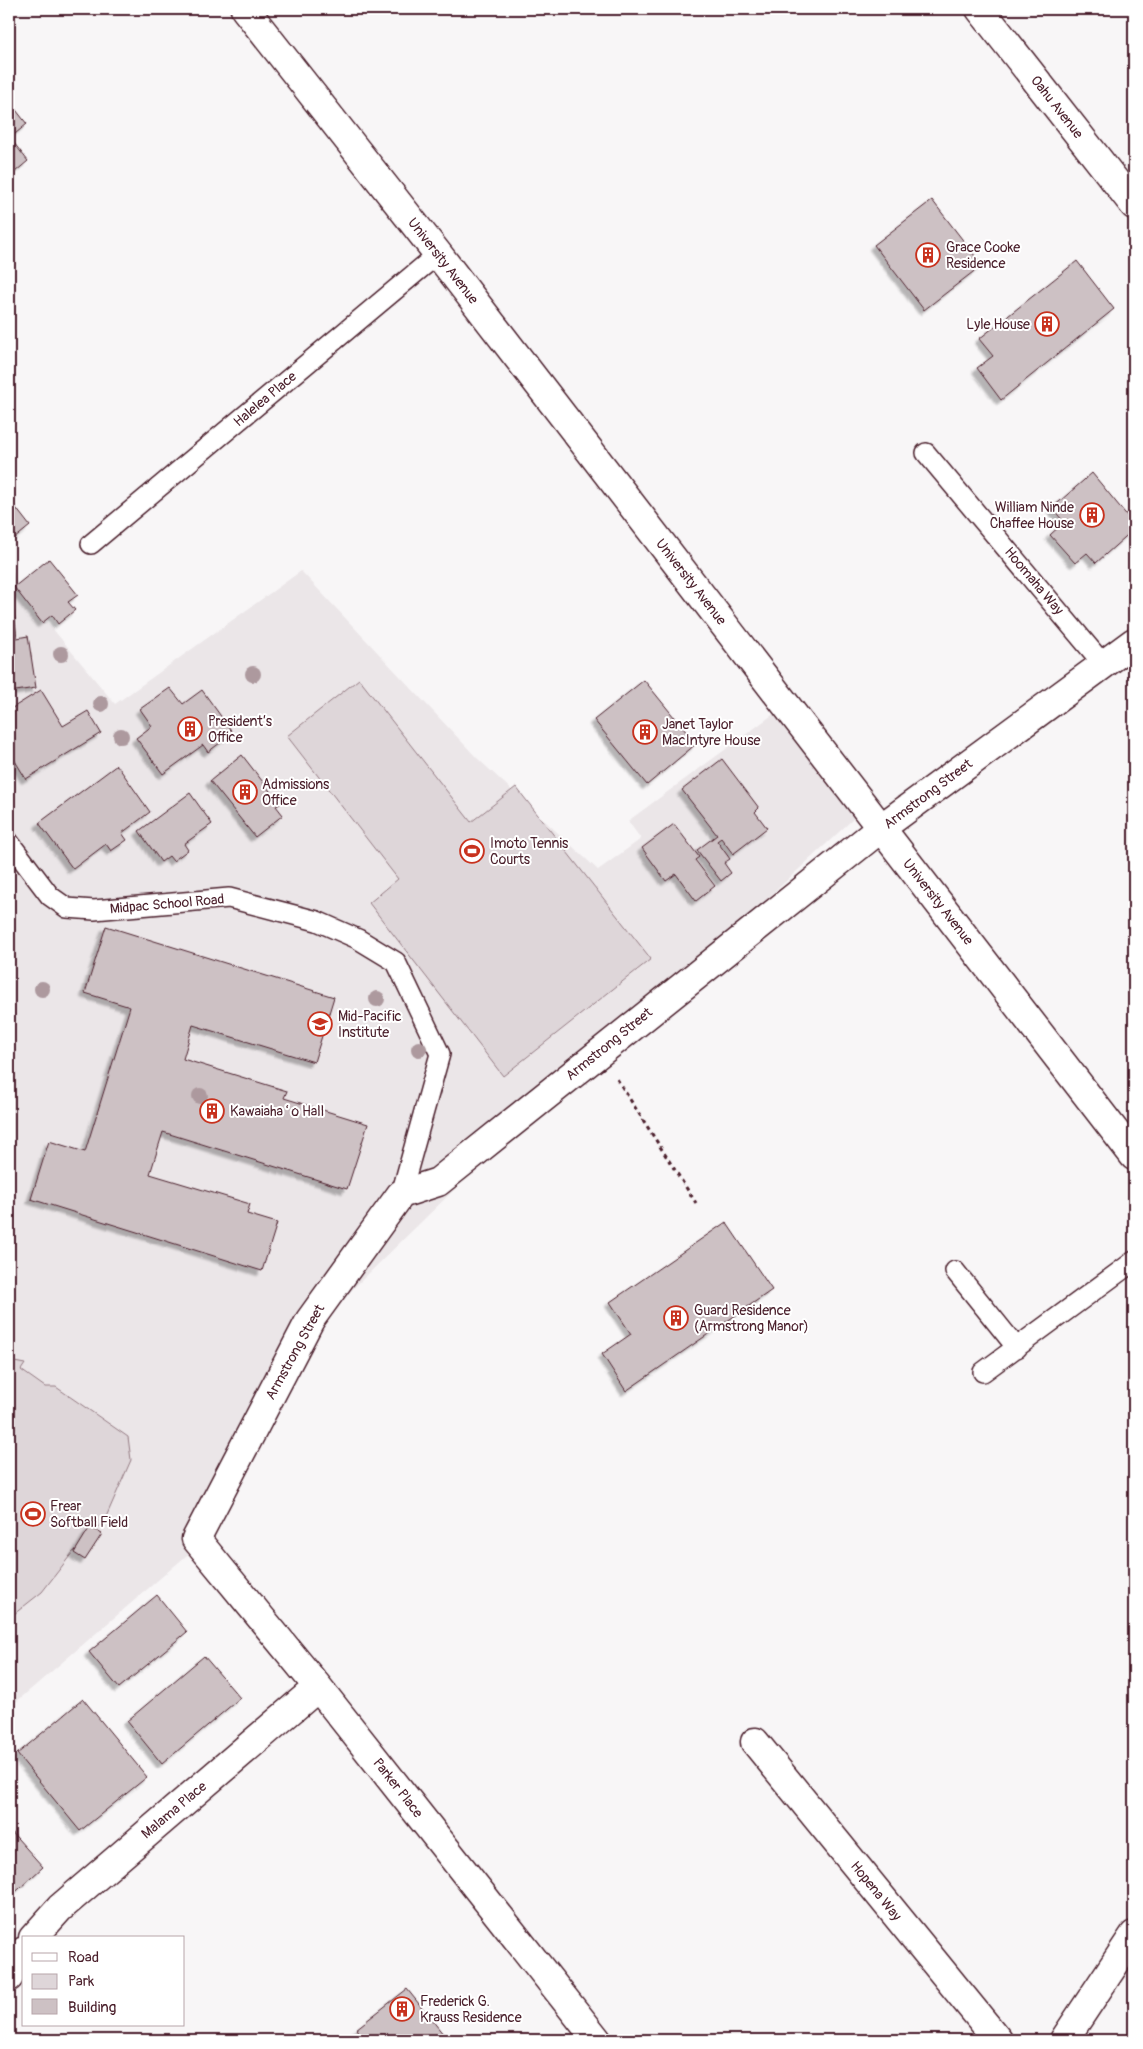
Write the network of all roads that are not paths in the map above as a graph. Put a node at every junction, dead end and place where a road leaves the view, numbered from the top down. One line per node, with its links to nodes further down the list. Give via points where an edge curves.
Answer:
1 (245, 9): 4 (street, University Avenue)
2 (980, 9): 3 (street, Oahu Avenue)
3 (1134, 205)
4 (438, 254): 6 (lane, Halelea Place); 9 (street, University Avenue)
5 (926, 453): 8 (lane, Hoomaha Way)
6 (91, 544)
7 (1134, 642): 8 (street, Armstrong Street)
8 (1103, 664): 9 (street, Armstrong Street)
9 (881, 828): 11 (street, University Avenue); 12 (street, Armstrong Street, via 438,1182)
10 (9, 842): 12 (lane, Midpac School Road, via 50,896 67,908 85,910 229,898 316,921 358,939 396,962 440,1054)
11 (1134, 1156)
12 (401, 1194): 17 (street, Armstrong Street, via 310,1320)
13 (1134, 1260): 15 (lane)
14 (955, 1271): 15 (lane)
15 (1017, 1348): 16 (lane)
16 (984, 1372)
17 (196, 1539): 18 (street, Parker Place)
18 (318, 1687): 21 (street, Malama Place, via 60,1908); 24 (street, Parker Place)
19 (755, 1742): 25 (street, Hopena Way)
20 (1134, 1935): 26 (street)
21 (35, 1936)
22 (22, 1954): 23 (street)
23 (9, 1977)
24 (597, 2040)
25 (998, 2040)
26 (1064, 2040)

